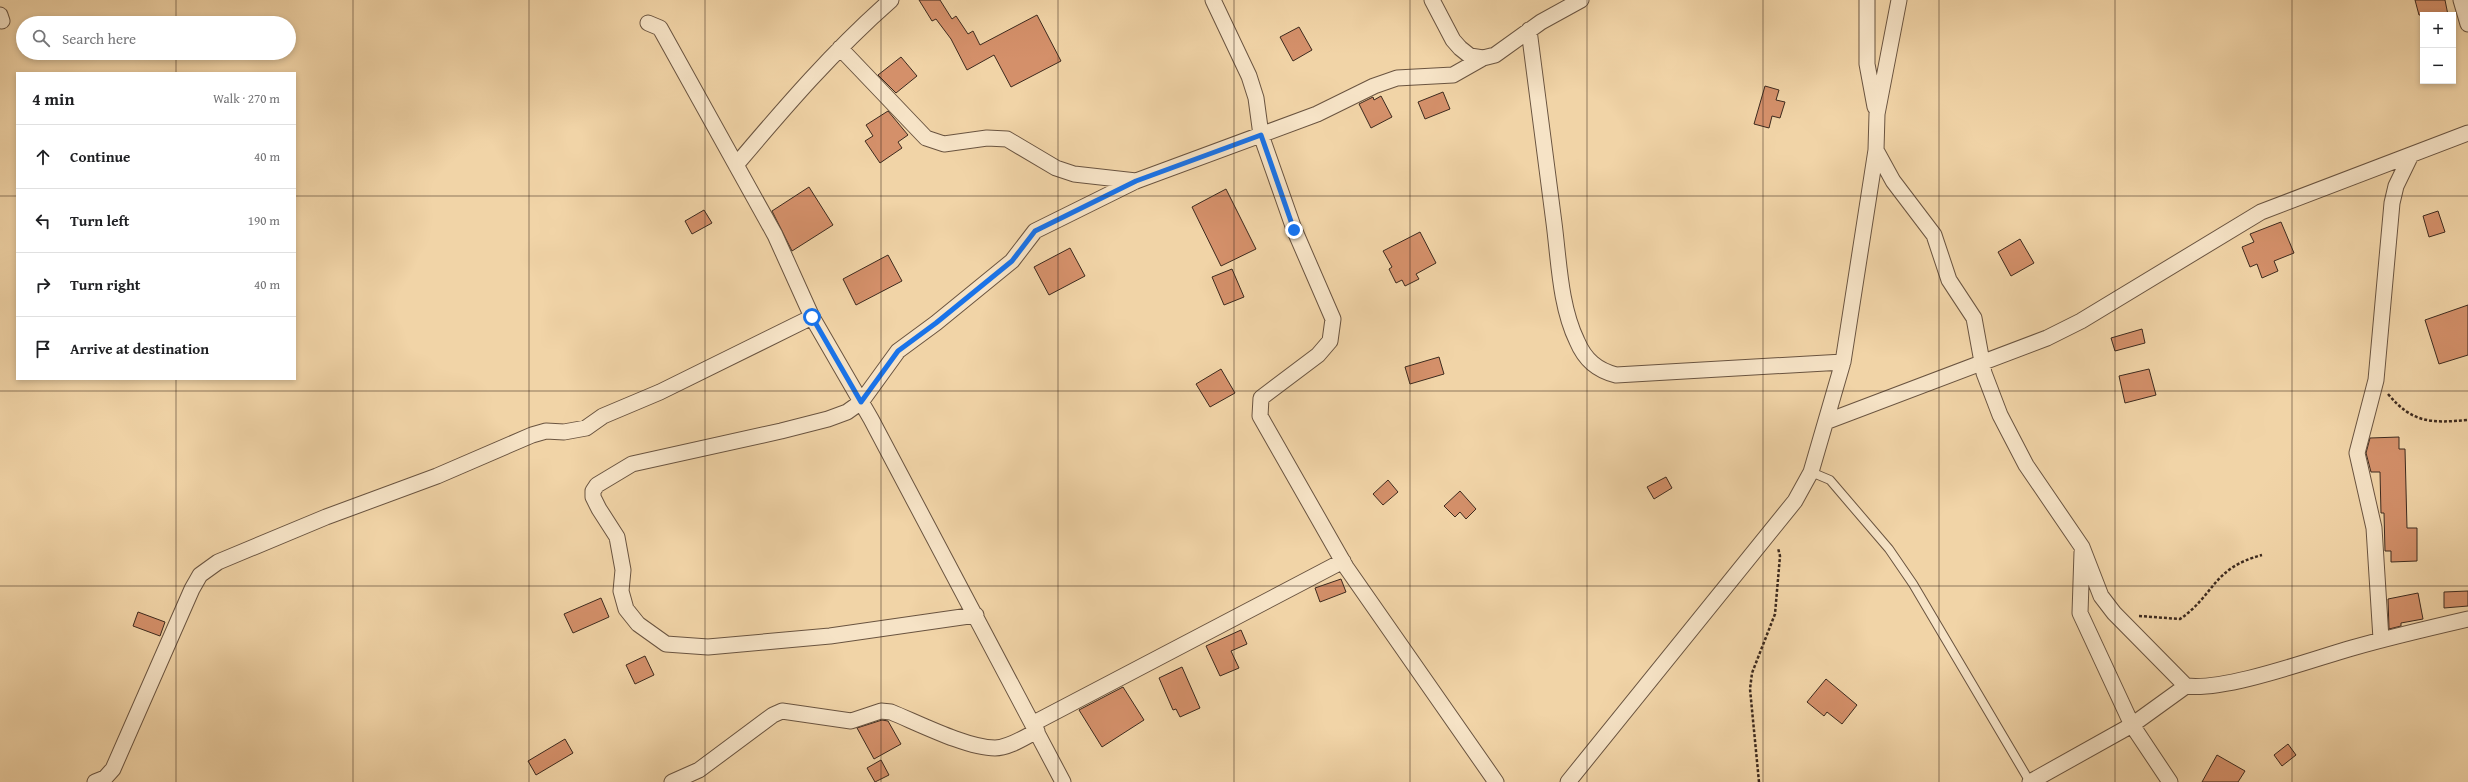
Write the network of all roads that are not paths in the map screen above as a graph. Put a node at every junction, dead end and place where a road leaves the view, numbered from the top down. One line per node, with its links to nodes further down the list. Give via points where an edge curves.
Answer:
1 (891, 0): 11 (street)
2 (1213, 0): 15 (street, via 1249,76 1256,98)
3 (1432, 0): 12 (street, via 1453,40 1460,48 1470,56)
4 (1581, 0): 10 (street)
5 (1867, 0): 13 (street, via 1867,64)
6 (1899, 0): 13 (street)
7 (2461, 0): 9 (street)
8 (648, 23): 18 (street, via 660,28)
9 (2468, 24)
10 (1529, 30): 12 (street, via 1495,54); 22 (street, via 1560,268 1570,324 1589,361 1601,371 1616,375)
11 (840, 48): 18 (street, via 806,83); 19 (street, via 926,138 944,144 987,138 1007,139 1056,168 1074,174)
12 (1483, 58): 15 (street, via 1453,75 1397,78 1374,86 1317,114)
13 (1877, 114): 16 (street)
14 (2468, 133): 17 (street)
15 (1261, 135): 19 (street); 27 (street, via 1294,230 1333,319 1330,341 1318,355 1261,398 1260,416)
16 (1876, 150): 21 (street, via 1896,186 1934,235 1944,269 1974,318); 22 (street)
17 (2411, 155): 21 (street, via 2261,212 2081,321 2047,338); 30 (street, via 2396,186 2392,203 2376,380 2357,453 2374,528)
18 (736, 165): 20 (street, via 775,234)
19 (1136, 181): 23 (street, via 1035,231 1012,261 898,351)
20 (812, 317): 23 (street); 35 (street, via 660,392 603,416 586,428 532,435 437,476 326,517 218,562 200,575 192,590 113,769 104,778)
21 (1981, 361): 24 (street); 26 (street, via 2000,415 2026,465)
22 (1843, 362): 24 (street)
23 (861, 402): 28 (street); 28 (street, via 847,412 828,419 632,464 597,485 593,497 617,538 622,555 621,591 626,609 638,624 666,644 708,647 830,636)
24 (1828, 421): 25 (street)
25 (1811, 472): 34 (street, via 1795,501); 39 (lane, via 1830,480 1889,549 1913,584)
26 (2082, 547): 31 (street, via 2101,596); 32 (street, via 2080,613)
27 (1343, 561): 33 (street); 38 (street)
28 (976, 614): 33 (street)
29 (2468, 619): 30 (street)
30 (2381, 639): 31 (street, via 2248,678 2200,688)
31 (2186, 686): 32 (street)
32 (2132, 724): 39 (street); 40 (street)
33 (1036, 727): 36 (street, via 1012,744 995,748 965,742 891,712 881,711 851,721 782,711 699,770); 37 (street)
34 (1569, 781)
35 (95, 782)
36 (672, 782)
37 (1063, 782)
38 (1496, 782)
39 (2030, 782)
40 (2170, 782)

